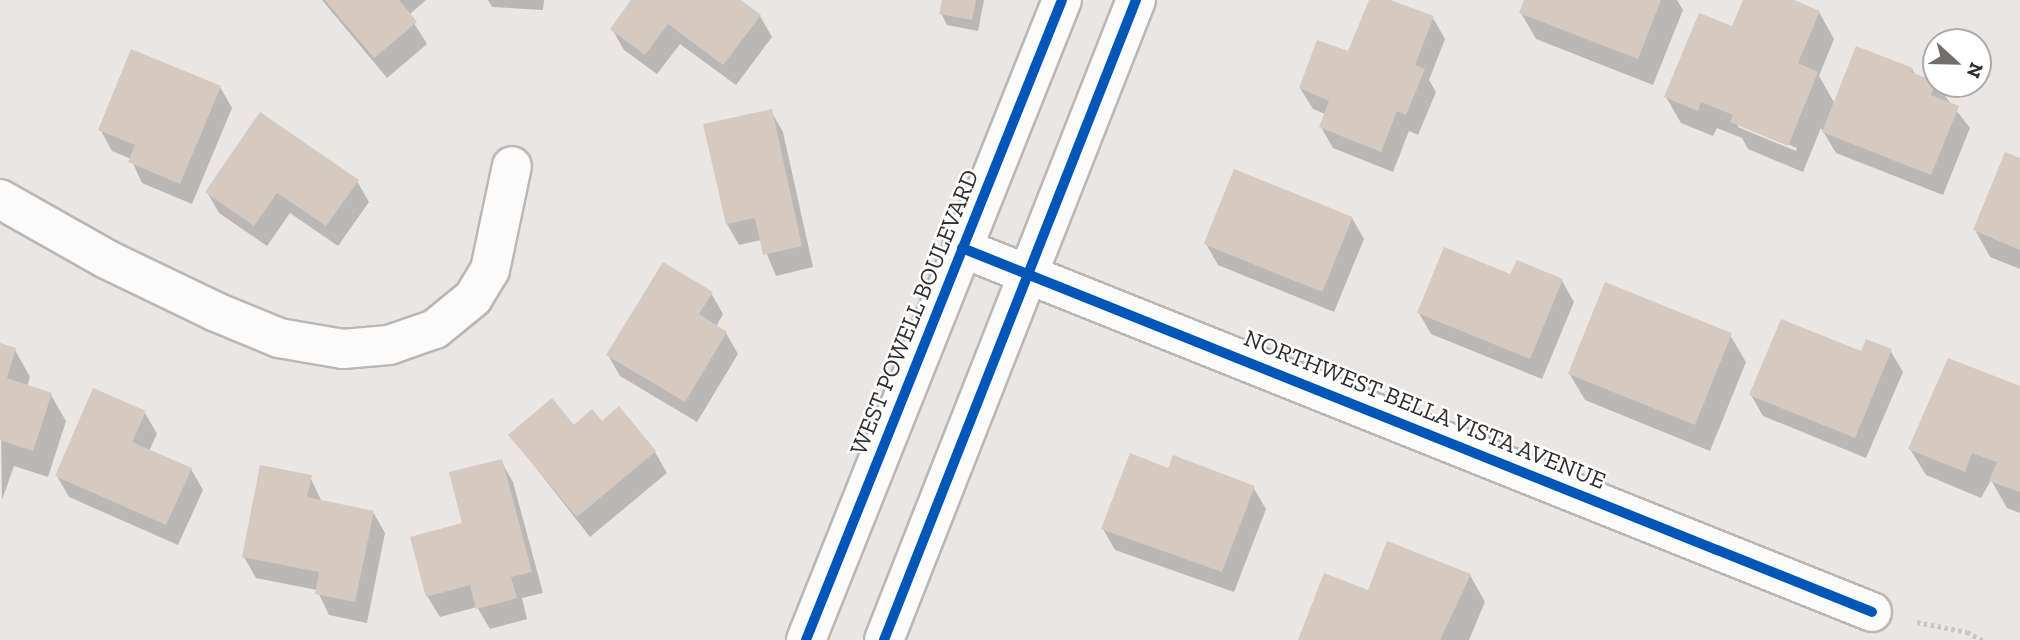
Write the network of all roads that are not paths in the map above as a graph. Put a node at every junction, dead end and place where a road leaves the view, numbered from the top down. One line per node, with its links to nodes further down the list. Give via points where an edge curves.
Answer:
1 (1062, 0): 5 (street, WEST POWELL BOULEVARD)
2 (1136, 0): 6 (street)
3 (512, 166): 4 (street, via 489,270 472,298 435,329 389,345 344,349 279,338 216,312 106,259)
4 (0, 199)
5 (962, 248): 6 (street, NORTHWEST BELLA VISTA AVENUE); 8 (street, WEST POWELL BOULEVARD)
6 (1027, 275): 7 (street, NORTHWEST BELLA VISTA AVENUE); 9 (street)
7 (1872, 612)
8 (806, 640)
9 (884, 640)

